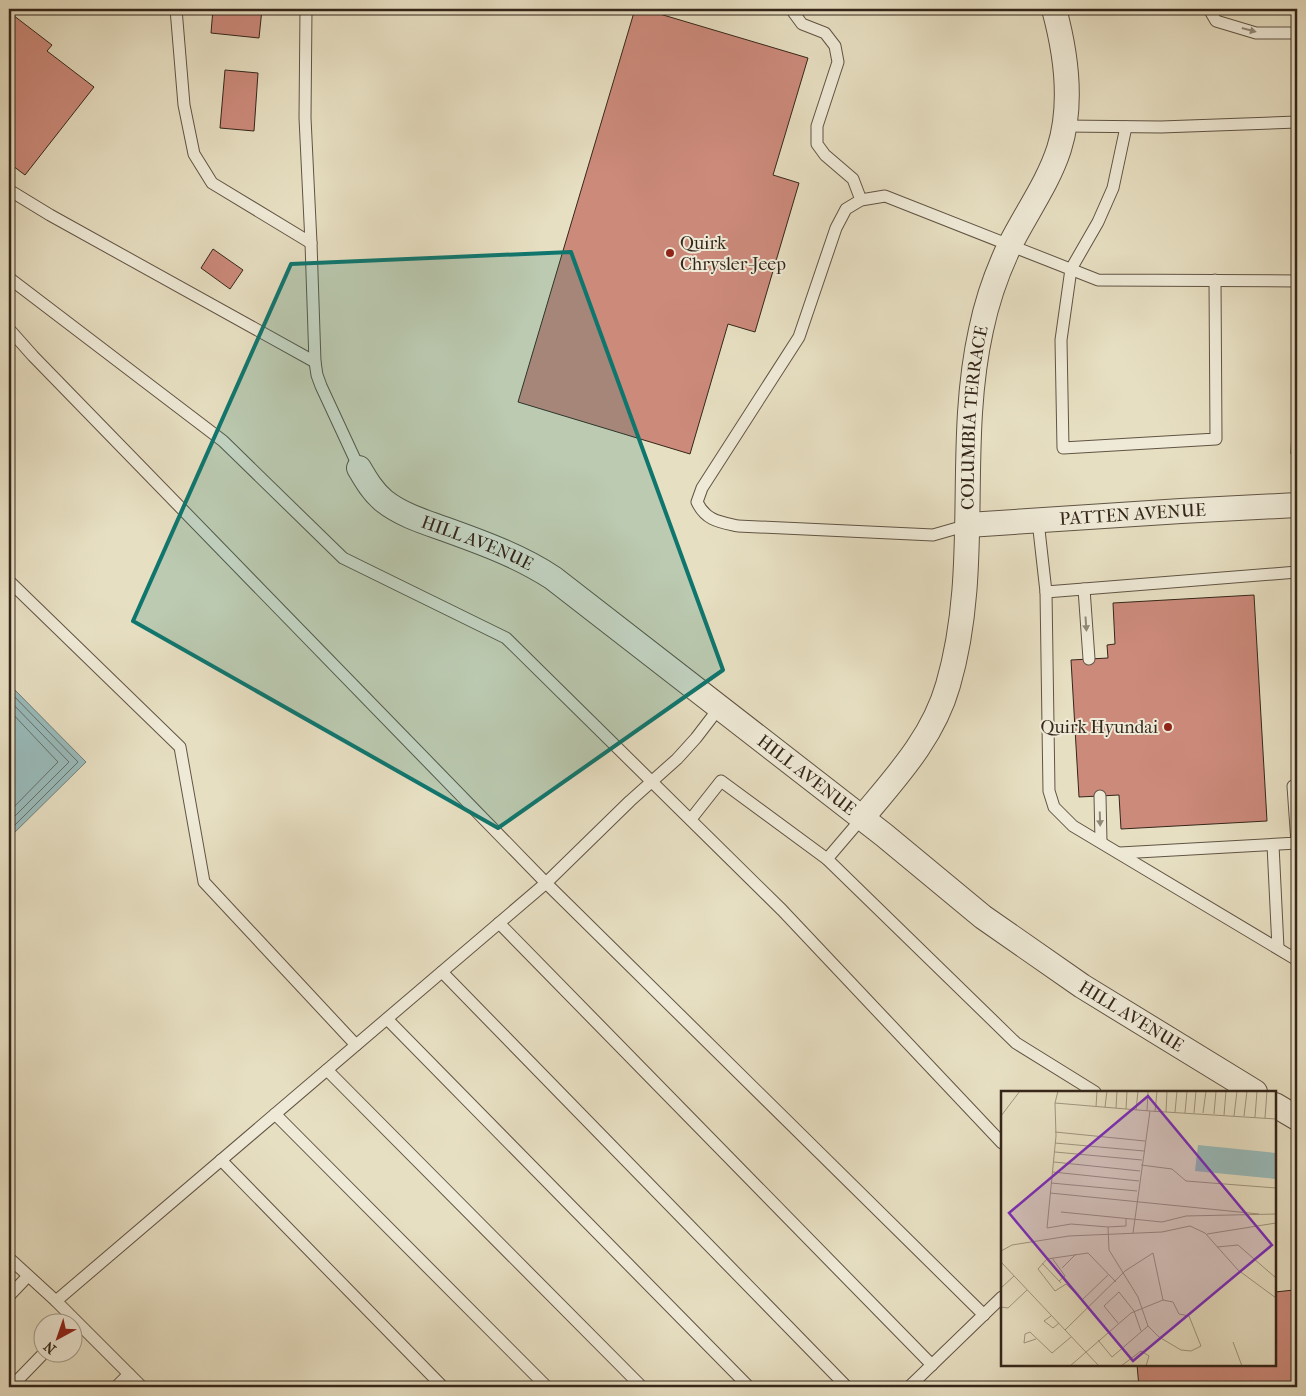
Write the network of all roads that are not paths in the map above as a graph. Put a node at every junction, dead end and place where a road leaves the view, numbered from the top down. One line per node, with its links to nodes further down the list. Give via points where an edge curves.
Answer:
1 (176, 9): 12 (lane, via 184,105 194,154 212,183)
2 (306, 9): 12 (lane, via 305,118)
3 (791, 9): 11 (lane, via 802,24 825,33 836,46 838,62 816,126 816,144 853,179)
4 (1054, 9): 8 (street, COLUMBIA TERRACE, via 1066,75)
5 (1209, 9): 6 (lane, one-way to 6, via 1216,21 1256,32)
6 (1297, 33)
7 (1297, 122): 9 (lane)
8 (1064, 126): 9 (lane); 13 (street, COLUMBIA TERRACE, via 1053,165)
9 (1126, 127): 14 (lane, via 1113,188)
10 (9, 190): 19 (lane)
11 (861, 200): 13 (lane, via 885,196); 23 (lane, via 846,209 836,228 799,337 702,488 697,502 702,512 715,521 738,526 933,535)
12 (312, 243): 19 (lane)
13 (1010, 246): 14 (lane); 23 (street, COLUMBIA TERRACE, via 989,297 974,366 969,409)
14 (1071, 269): 16 (lane, via 1098,280); 16 (lane, via 1061,340 1063,448 1216,439)
15 (9, 278): 30 (lane, via 223,441 343,558 506,638)
16 (1216, 280): 17 (lane)
17 (1297, 281)
18 (9, 329): 39 (lane)
19 (315, 362): 20 (lane, via 321,386)
20 (358, 468): 29 (street, HILL AVENUE, via 384,501 405,514 503,551 553,578)
21 (1297, 506): 22 (street, PATTEN AVENUE)
22 (1038, 521): 23 (street, PATTEN AVENUE); 27 (lane)
23 (968, 525): 33 (street, COLUMBIA TERRACE, via 961,628 940,708 921,745)
24 (1297, 572): 26 (lane)
25 (9, 581): 45 (lane, via 180,747 204,882)
26 (1084, 589): 27 (lane); 28 (lane, one-way to 28)
27 (1046, 592): 35 (lane, via 1049,791 1054,807 1073,826)
28 (1089, 659)
29 (719, 708): 30 (lane, via 687,748); 33 (street, HILL AVENUE)
30 (652, 781): 34 (lane); 39 (lane)
31 (1297, 786): 36 (lane, via 1293,786 1297,843)
32 (1100, 796): 35 (lane, one-way to 35)
33 (862, 818): 38 (lane); 48 (street, HILL AVENUE, via 983,917 1034,953)
34 (691, 819): 38 (lane, via 721,781); 52 (lane, via 782,910)
35 (1101, 842): 37 (lane)
36 (1273, 845): 37 (lane); 41 (lane)
37 (1120, 854): 41 (lane)
38 (827, 859): 47 (lane, via 1016,1043)
39 (546, 883): 40 (lane); 60 (lane)
40 (499, 923): 43 (lane); 63 (lane)
41 (1278, 948): 42 (lane)
42 (1297, 960)
43 (442, 972): 44 (lane); 72 (lane)
44 (387, 1019): 45 (lane); 71 (lane)
45 (356, 1045): 46 (lane)
46 (327, 1070): 50 (lane); 70 (lane)
47 (1093, 1091)
48 (1253, 1091)
49 (1276, 1106): 51 (street)
50 (275, 1114): 53 (lane); 69 (lane)
51 (1297, 1118)
52 (1001, 1142)
53 (221, 1160): 58 (lane); 68 (lane)
54 (9, 1258): 55 (lane)
55 (28, 1276): 56 (lane); 58 (lane)
56 (9, 1296)
57 (1001, 1298): 60 (lane)
58 (56, 1301): 59 (lane)
59 (67, 1314)
60 (984, 1315): 63 (lane)
61 (82, 1330): 64 (lane)
62 (33, 1364): 65 (lane)
63 (932, 1366): 73 (lane)
64 (129, 1374): 66 (lane); 67 (lane)
65 (11, 1387)
66 (116, 1387)
67 (142, 1387)
68 (443, 1387)
69 (547, 1387)
70 (642, 1387)
71 (749, 1387)
72 (848, 1387)
73 (910, 1387)

